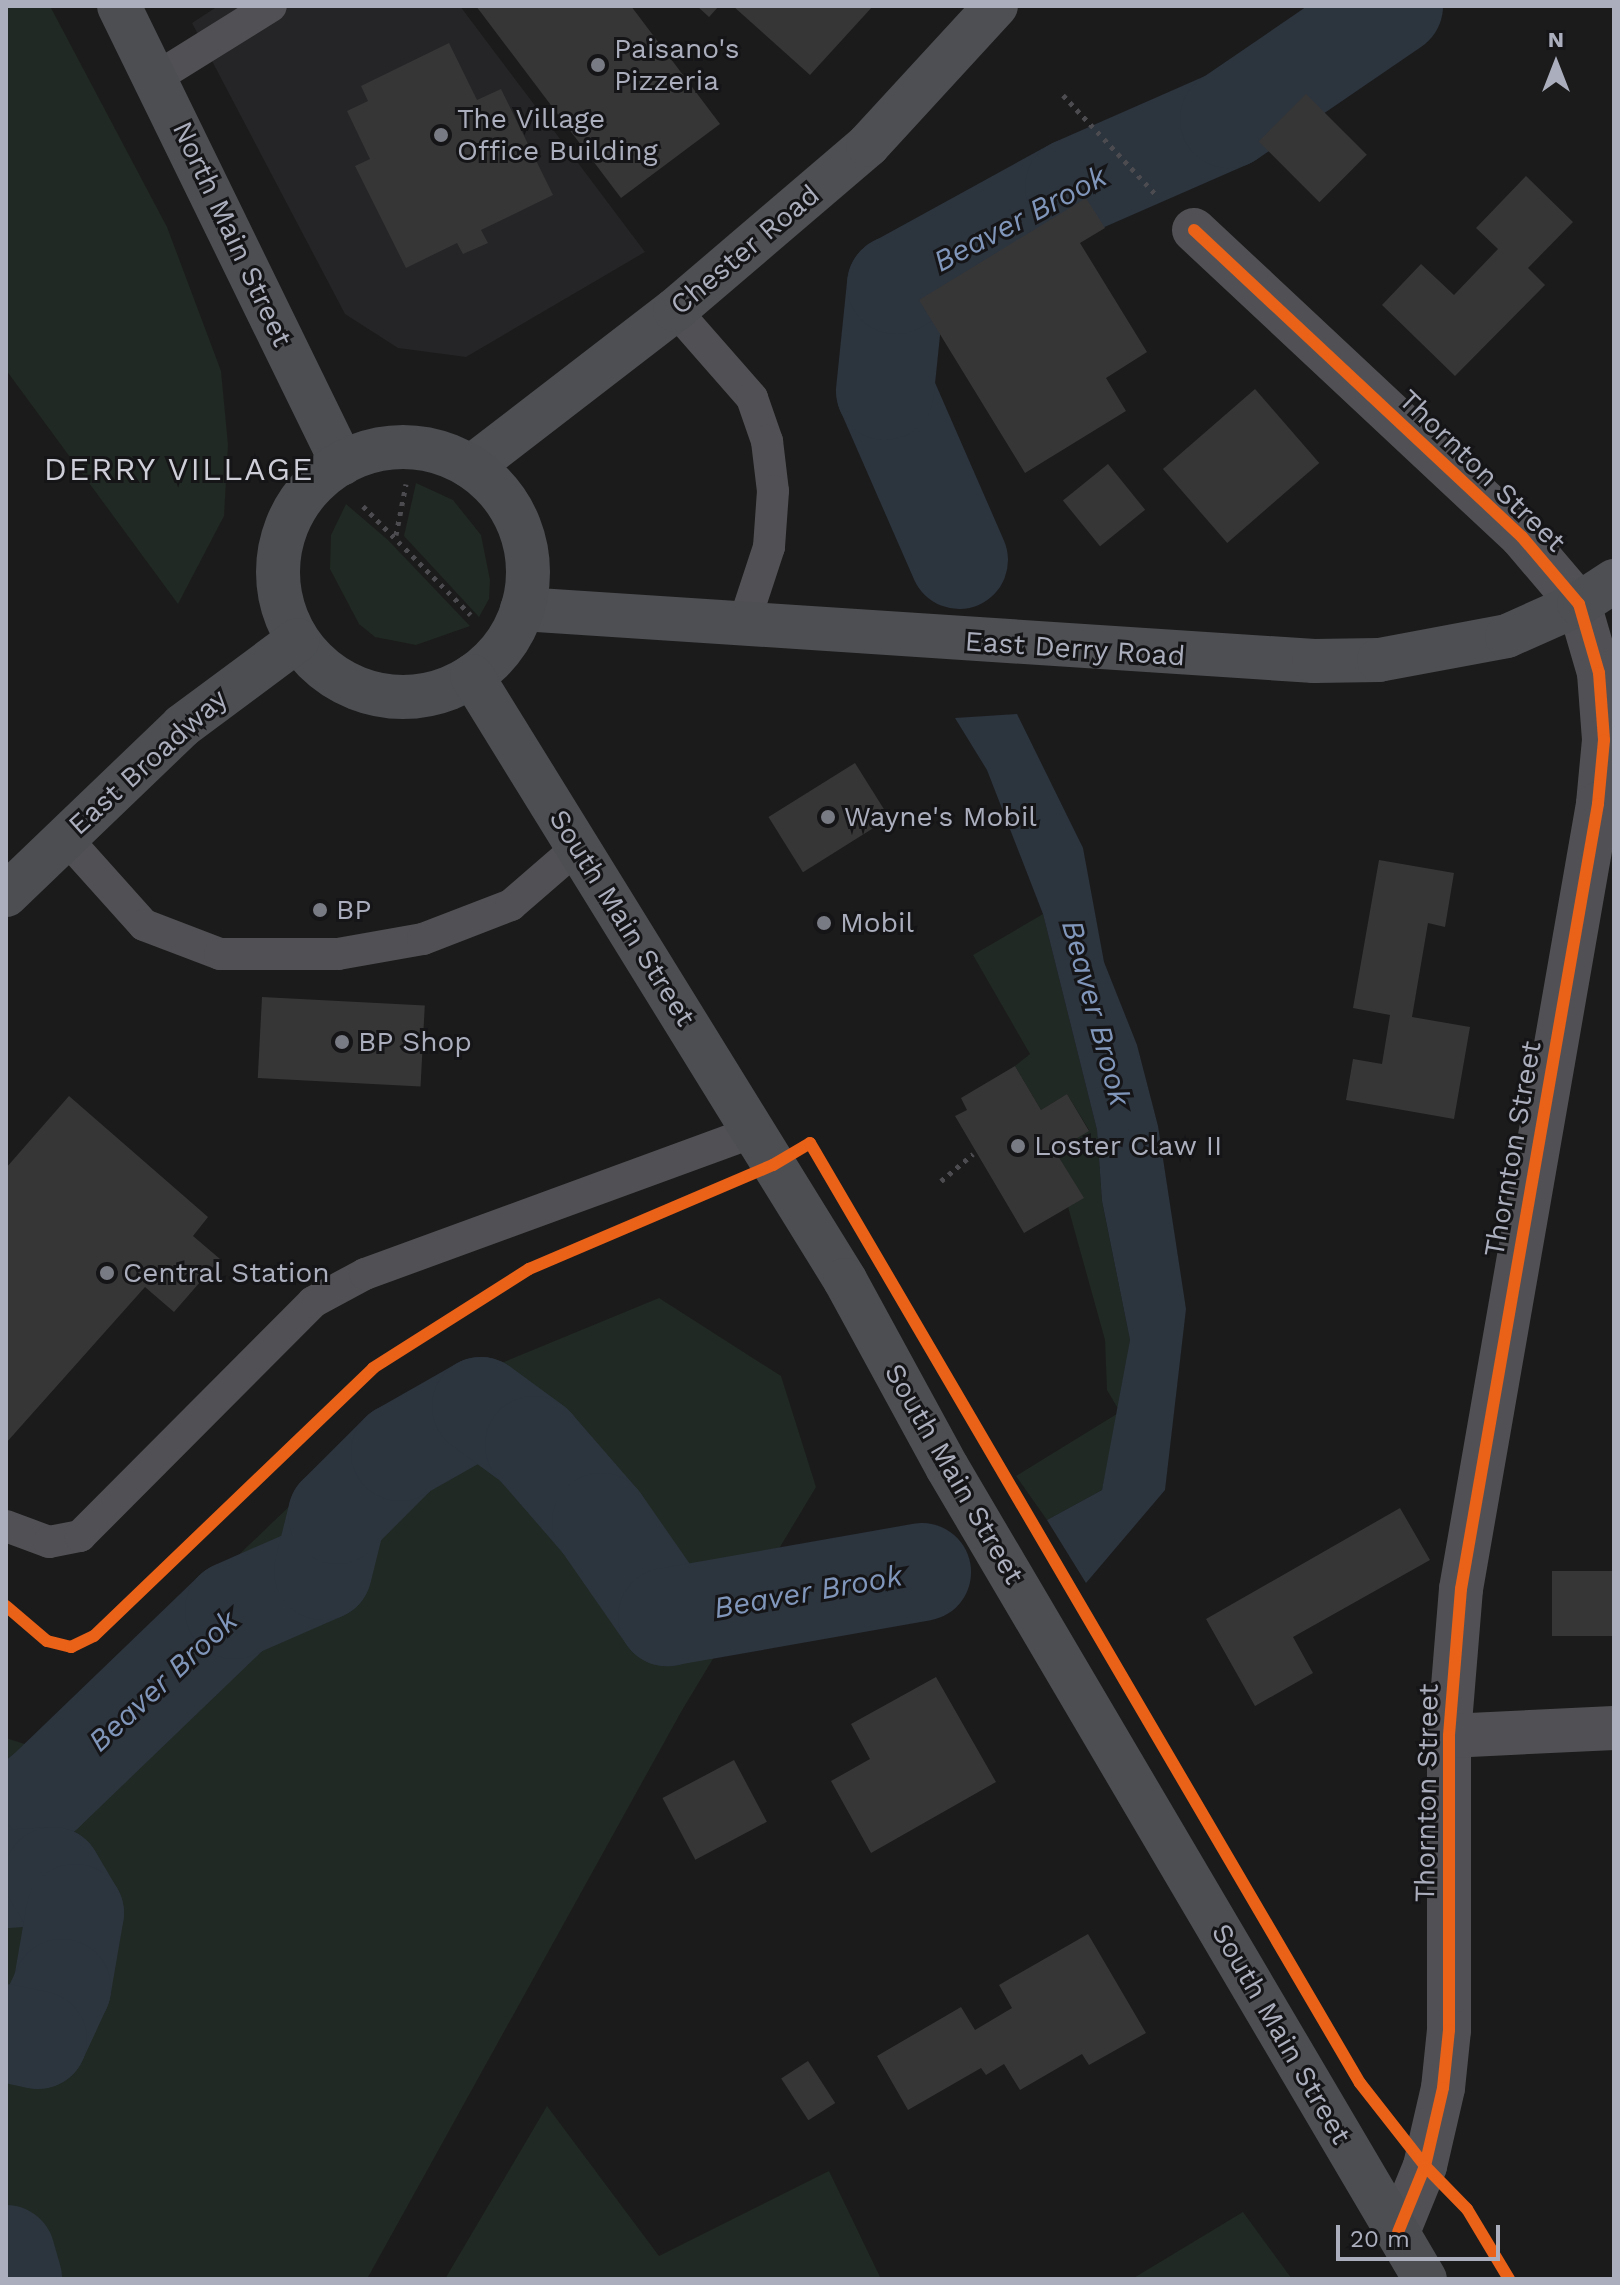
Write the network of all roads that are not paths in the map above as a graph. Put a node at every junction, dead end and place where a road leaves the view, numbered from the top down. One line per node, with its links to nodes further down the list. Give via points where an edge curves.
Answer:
1 (119, 6): 4 (main road, North Main Street)
2 (271, 6): 4 (lane)
3 (992, 7): 6 (street, Chester Road, via 868,145)
4 (157, 77): 8 (main road, North Main Street)
5 (1194, 230): 9 (street, Thornton Street, via 1522,537)
6 (675, 310): 7 (street, Chester Road); 11 (lane, via 752,398 767,441 773,491 769,547)
7 (471, 467): 8 (main road, via 440,452 367,452); 10 (main road, via 501,494 520,530 528,569)
8 (346, 479): 12 (main road, via 314,483 292,514 279,549 278,588)
9 (1596, 592): 11 (street, East Derry Road, via 1507,636 1449,650 1327,661); 20 (street, Thornton Street, via 1604,740 1598,804 1461,1589)
10 (522, 609): 11 (street, East Derry Road); 13 (main road, via 504,644)
11 (743, 626)
12 (298, 640): 13 (main road, via 328,672 389,696 432,693); 14 (main road, East Broadway, via 182,726)
13 (472, 676): 15 (main road, South Main Street)
14 (65, 837): 15 (lane, via 144,925 220,954 338,954 423,939 511,905); 16 (main road, East Broadway)
15 (578, 847): 17 (main road, South Main Street)
16 (6, 895)
17 (755, 1131): 18 (lane, via 365,1274 313,1302 80,1536 49,1542); 21 (main road, South Main Street)
18 (6, 1526)
19 (1614, 1728): 20 (street)
20 (1449, 1736): 21 (street, Thornton Street, via 1447,2044 1425,2166)
21 (1398, 2232): 22 (main road, South Main Street)
22 (1425, 2279)

